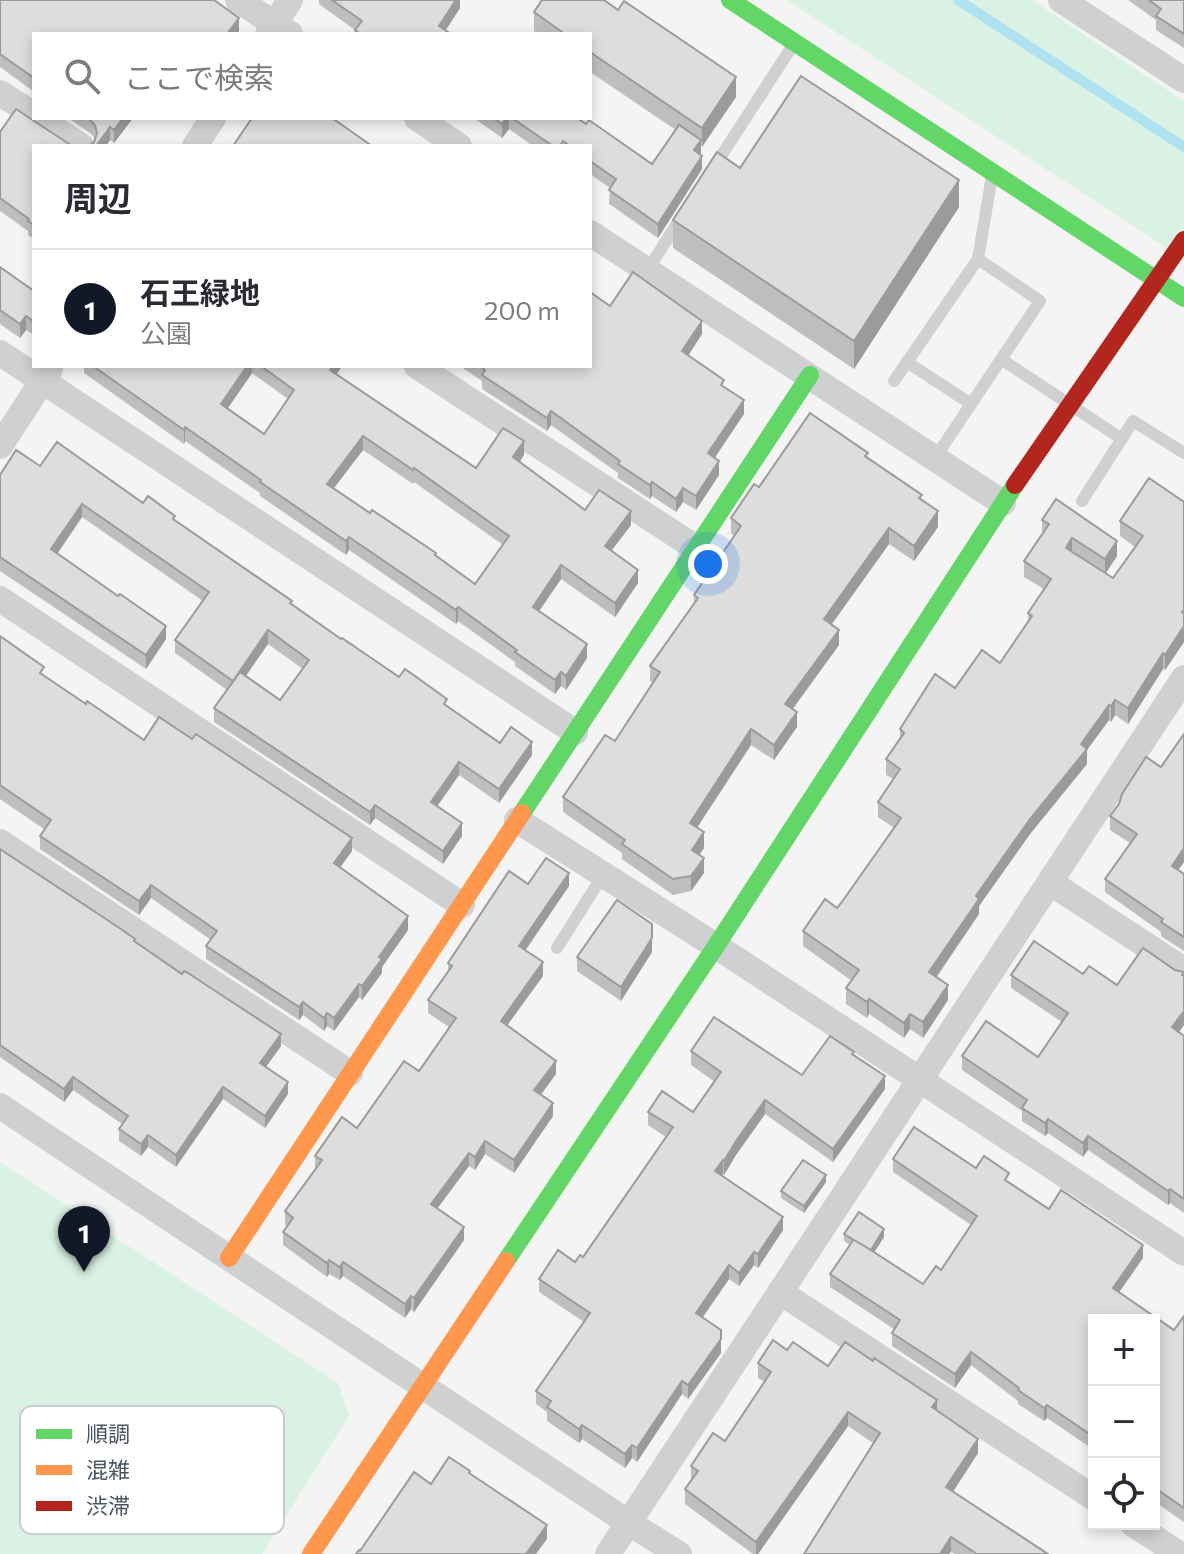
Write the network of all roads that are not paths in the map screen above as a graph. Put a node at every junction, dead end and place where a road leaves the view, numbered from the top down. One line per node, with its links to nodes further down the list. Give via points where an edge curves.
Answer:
1 (238, 0): 5 (street)
2 (290, 0): 5 (street)
3 (730, 0): 6 (street)
4 (1061, 0): 7 (street)
5 (277, 31)
6 (794, 43): 16 (street); 17 (lane)
7 (1184, 80)
8 (0, 93): 9 (street)
9 (32, 114)
10 (41, 120): 13 (street)
11 (212, 120): 14 (street)
12 (420, 120): 15 (street)
13 (78, 144)
14 (196, 144)
15 (456, 144)
16 (992, 173): 21 (lane); 23 (street)
17 (708, 177)
18 (690, 204): 22 (lane)
19 (592, 234): 22 (street)
20 (1184, 240): 23 (street)
21 (978, 259): 26 (lane, via 1040,301); 27 (lane)
22 (647, 271): 31 (street)
23 (1156, 279): 24 (street); 34 (street)
24 (1184, 298)
25 (0, 353): 28 (street)
26 (1001, 359): 33 (lane); 34 (lane)
27 (907, 362): 32 (lane); 33 (lane)
28 (32, 367)
29 (420, 368): 41 (street)
30 (47, 373): 36 (street); 44 (street)
31 (810, 375): 38 (street); 41 (street)
32 (894, 381)
33 (971, 404): 38 (lane)
34 (1070, 406): 35 (lane); 40 (street)
35 (1122, 439): 37 (lane, via 1133,421); 39 (lane)
36 (0, 446)
37 (1184, 453)
38 (935, 458): 40 (street)
39 (1082, 501)
40 (1003, 503): 50 (street)
41 (696, 548): 44 (street)
42 (0, 599): 49 (street)
43 (1184, 678): 48 (street)
44 (575, 732): 45 (street)
45 (517, 820): 47 (street); 49 (street)
46 (0, 842): 53 (street)
47 (603, 875): 50 (street); 51 (lane)
48 (1051, 883): 52 (street); 54 (street)
49 (462, 905): 53 (street)
50 (716, 946): 54 (street); 59 (street)
51 (557, 948)
52 (1184, 970)
53 (350, 1073): 57 (street)
54 (920, 1081): 56 (street); 58 (street)
55 (0, 1106): 57 (street)
56 (1184, 1253)
57 (229, 1258): 59 (street)
58 (780, 1292): 60 (street); 61 (street)
59 (422, 1386): 61 (street); 63 (street)
60 (1088, 1494)
61 (629, 1523): 64 (street); 65 (street)
62 (1142, 1530): 66 (street)
63 (311, 1554)
64 (608, 1554)
65 (679, 1554)
66 (1179, 1554)

